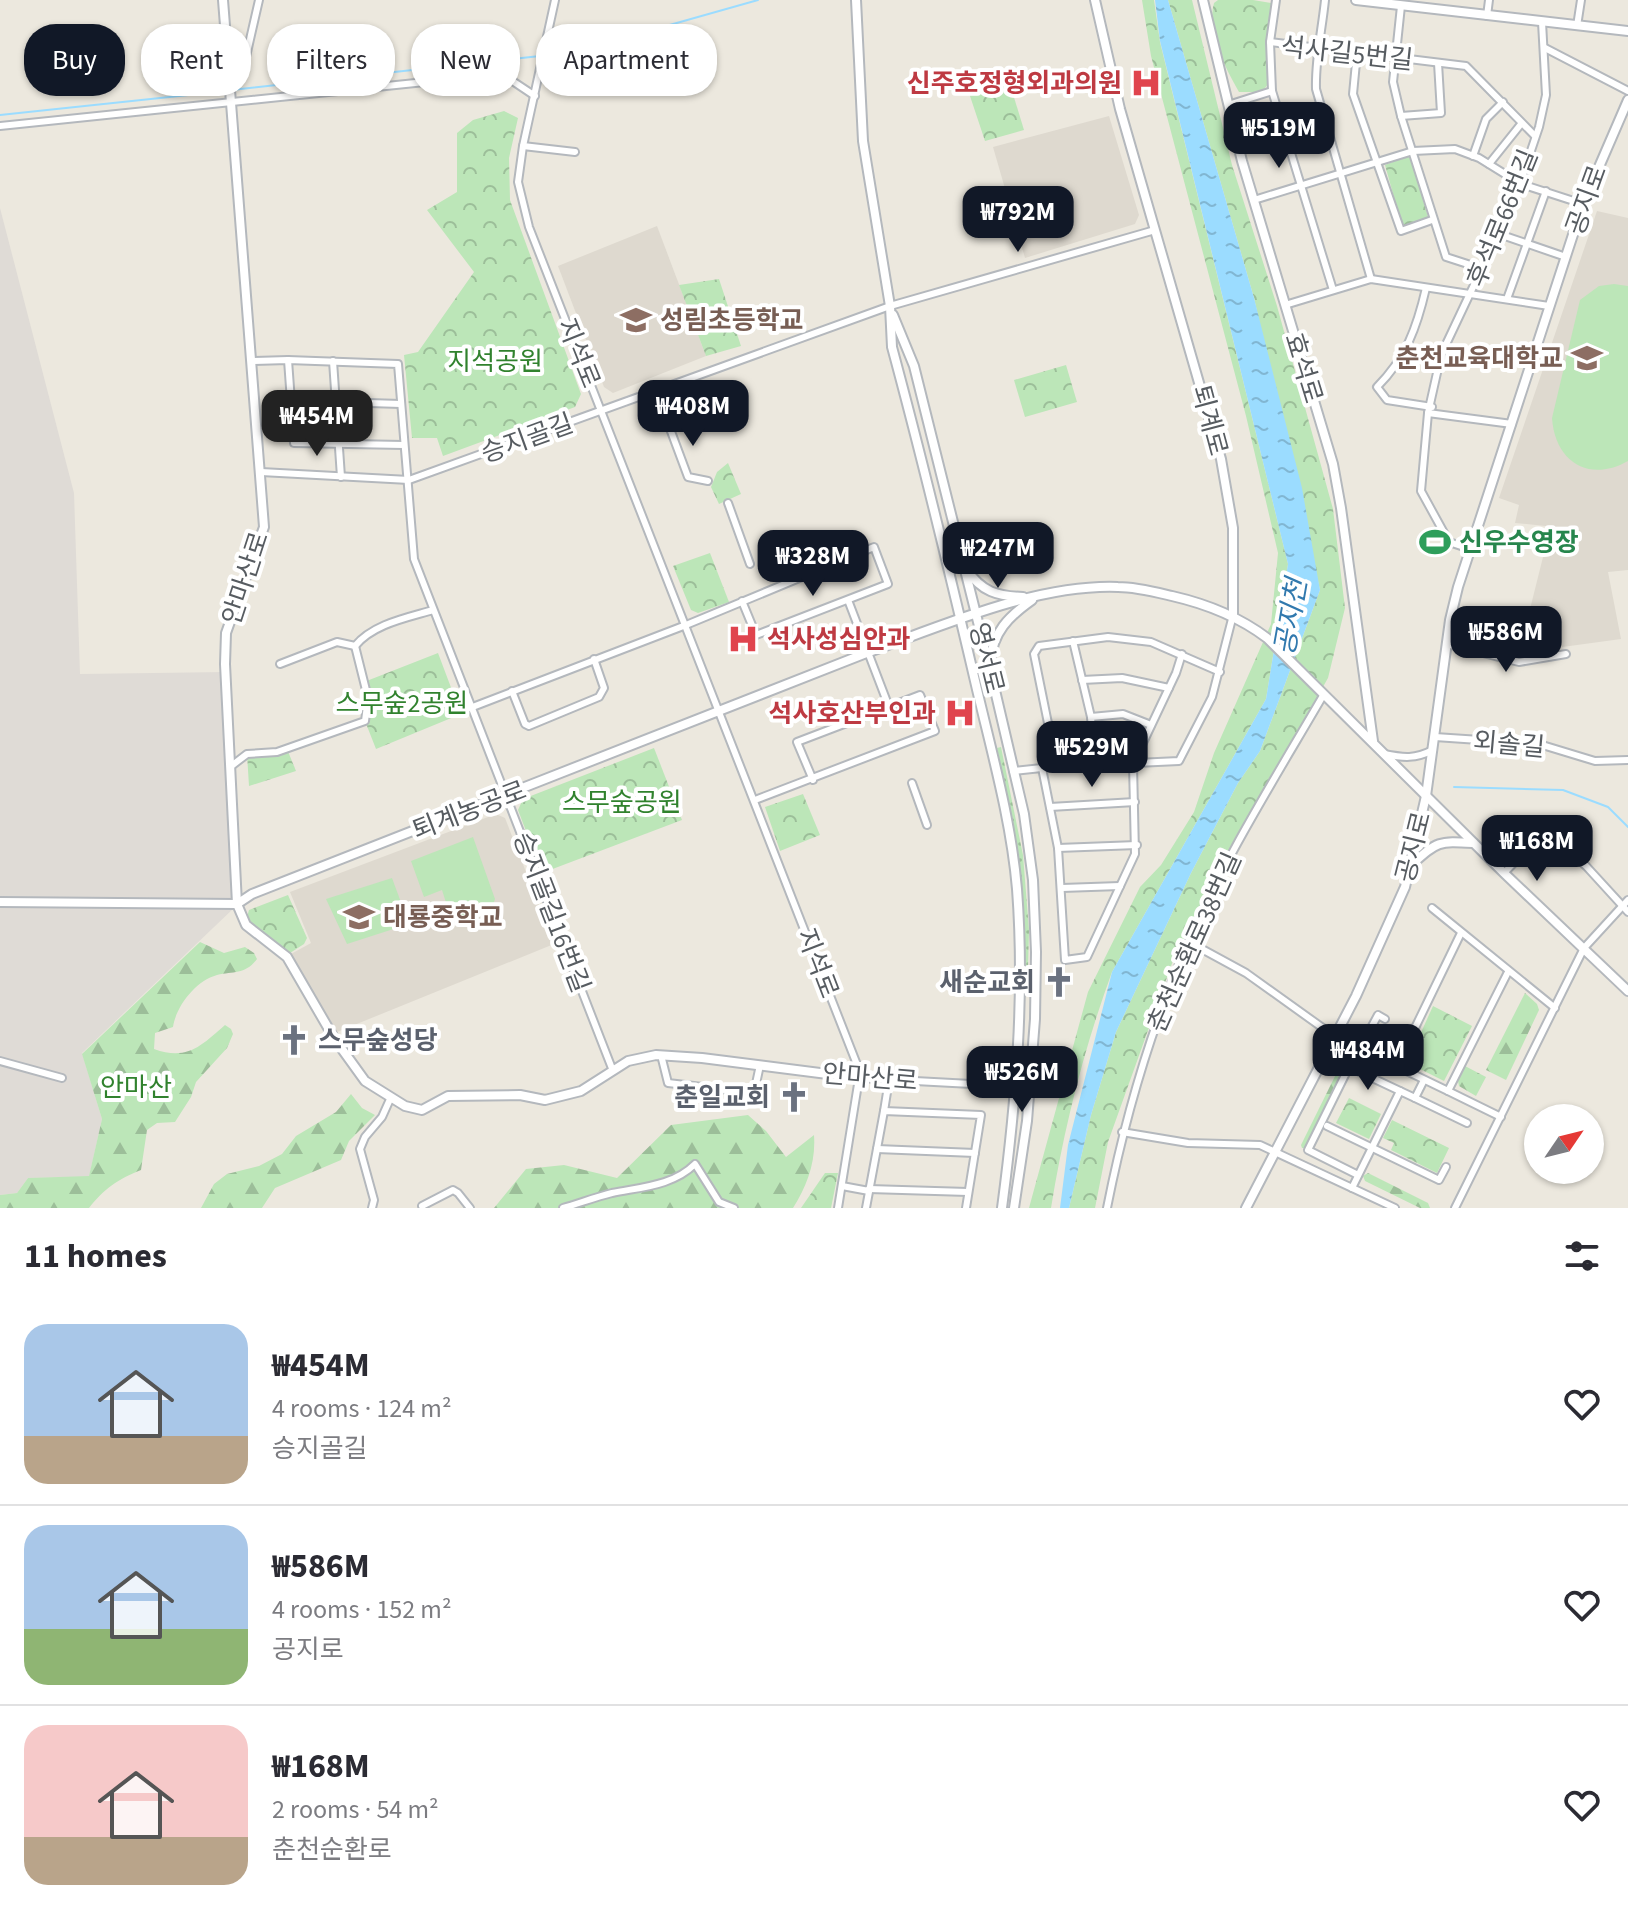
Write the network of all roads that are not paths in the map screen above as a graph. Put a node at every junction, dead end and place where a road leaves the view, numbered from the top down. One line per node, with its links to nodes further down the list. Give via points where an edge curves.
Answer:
1 (223, 0): 15 (street)
2 (259, 0): 18 (street)
3 (555, 0): 28 (street, 지석로)
4 (856, 0): 61 (street, 영서로, via 863,141)
5 (1095, 0): 50 (street, 퇴계로)
6 (1203, 0): 32 (street, 효석로)
7 (1276, 0): 19 (street)
8 (1325, 0): 20 (street)
9 (1356, 0): 12 (street)
10 (1489, 0): 13 (street)
11 (1581, 0): 16 (street)
12 (1401, 6): 13 (street); 23 (street)
13 (1487, 16): 14 (street)
14 (1542, 22): 16 (street); 21 (street, 후석로66번길)
15 (225, 24)
16 (1577, 26): 17 (street)
17 (1627, 32)
18 (251, 35)
19 (1270, 42): 20 (street, 석사길5번길); 25 (street, 석사길5번길)
20 (1320, 47): 22 (street, 석사길5번길); 43 (street, via 1316,89)
21 (1545, 48): 26 (street); 36 (street, 후석로66번길, via 1546,95)
22 (1357, 52): 23 (street, 석사길5번길); 41 (street, via 1353,94)
23 (1396, 57): 24 (street, 석사길5번길); 33 (street, via 1393,82)
24 (1438, 63): 31 (street, 석사길5번길, via 1466,66); 33 (street, 석사길5번길, via 1441,113)
25 (1272, 91): 32 (street); 45 (street, 석사길5번길)
26 (1628, 91)
27 (232, 96): 29 (street, 안마산로)
28 (535, 96): 29 (street, via 502,74); 37 (street, 지석로)
29 (232, 100): 35 (street); 64 (street, 안마산로)
30 (1628, 100): 48 (street, 공지로)
31 (1503, 102): 34 (street, 석사길5번길); 40 (street, via 1486,119)
32 (1228, 105): 47 (street, 효석로)
33 (1401, 116): 38 (street)
34 (1521, 124): 36 (street, 석사길5번길); 42 (street)
35 (0, 126)
36 (1535, 136): 44 (street, 후석로66번길)
37 (523, 146): 39 (street); 71 (street, 지석로, via 518,182 529,227)
38 (1413, 151): 40 (street, via 1455,149); 41 (street); 49 (street)
39 (575, 152)
40 (1473, 156): 42 (street)
41 (1378, 161): 43 (street); 49 (street, via 1401,231)
42 (1489, 164): 44 (street)
43 (1339, 174): 45 (street); 55 (street)
44 (1521, 184): 46 (street); 51 (street, 후석로66번길)
45 (1300, 186): 47 (street); 57 (street, 석사길5번길)
46 (1546, 191): 48 (street); 52 (street)
47 (1254, 200): 60 (street, 효석로)
48 (1583, 204): 53 (street, 공지로)
49 (1432, 220): 54 (street, via 1446,257)
50 (1155, 230): 61 (street); 90 (street, 퇴계로, via 1221,459 1233,528)
51 (1499, 234): 52 (street, 공지로); 54 (street, 후석로66번길)
52 (1526, 243): 53 (street, 공지로); 59 (street)
53 (1566, 257): 62 (street, 공지로)
54 (1483, 269): 58 (street, 후석로66번길)
55 (1371, 279): 56 (street); 57 (street)
56 (1426, 288): 58 (street); 70 (street, 후석로66번길, via 1419,320 1395,368 1377,387 1387,400)
57 (1333, 290): 60 (street)
58 (1472, 294): 59 (street); 70 (street, 후석로66번길, via 1441,355)
59 (1507, 299): 62 (street)
60 (1285, 305): 115 (street, 효석로, via 1333,464)
61 (890, 306): 66 (street, 영서로); 67 (street, 영서로); 71 (street, 승지골길)
62 (1549, 306): 72 (street, 공지로)
63 (288, 360): 64 (street); 65 (street); 74 (street, via 294,443)
64 (252, 361): 76 (street, 안마산로)
65 (333, 361): 68 (street); 69 (street, 승지골길16번길, via 398,364)
66 (914, 366): 67 (street, via 904,362); 81 (street, 영서로)
67 (898, 369): 82 (street, 영서로)
68 (336, 402): 69 (street); 74 (street)
69 (401, 404): 75 (street, 승지골길16번길)
70 (1430, 410): 72 (street, 후석로66번길); 83 (street, 후석로66번길, via 1421,491 1449,542)
71 (602, 411): 78 (street, 승지골길); 92 (street, 지석로)
72 (1512, 424): 83 (street, 공지로)
73 (669, 426): 79 (street, via 688,477)
74 (339, 442): 75 (street); 77 (street)
75 (404, 445): 78 (street, 승지골길16번길)
76 (261, 472): 77 (street, 승지골길); 121 (street, 안마산로, via 264,527 226,633)
77 (341, 477): 78 (street, 승지골길)
78 (409, 480): 89 (street, 승지골길16번길, via 414,559)
79 (708, 481)
80 (728, 503): 85 (street)
81 (955, 538): 82 (street, via 950,546); 84 (street, 영서로)
82 (942, 540): 91 (street, 영서로)
83 (1470, 549): 94 (street, 공지로)
84 (962, 561): 86 (street, via 982,589); 91 (street, 영서로)
85 (750, 564)
86 (1036, 597): 90 (street, via 1118,587 1193,601); 91 (street, 퇴계농공로); 101 (street, via 1000,628)
87 (848, 600): 88 (street, via 756,635); 88 (street, via 888,584 874,547); 96 (street)
88 (742, 601): 92 (street)
89 (433, 610): 95 (street, via 364,636); 110 (street, 승지골길16번길)
90 (1233, 615): 102 (street); 106 (street, via 1267,638)
91 (969, 616): 96 (street, 퇴계농공로); 101 (street, 영서로); 108 (street, 영서로)
92 (686, 625): 99 (street); 111 (street, 지석로)
93 (1073, 641): 97 (street, via 1108,637 1151,642); 103 (street); 122 (street, via 1039,646 1034,654 1052,743)
94 (1447, 644): 98 (street, via 1519,662); 114 (street, 공지로)
95 (355, 646): 100 (street, via 337,642); 121 (street, via 368,698 365,721 277,752 247,754)
96 (869, 652): 109 (street); 111 (street, 퇴계농공로)
97 (1182, 654): 102 (street); 104 (street)
98 (1566, 654)
99 (594, 659): 105 (street); 105 (street, via 604,688 599,697 529,726)
100 (280, 664)
101 (990, 668): 107 (street, 영서로)
102 (1220, 672): 119 (street, via 1179,761)
103 (1082, 680): 104 (street, via 1122,678); 112 (street)
104 (1169, 688): 113 (street)
105 (512, 691): 110 (street)
106 (1321, 691): 115 (street); 147 (street, 춘천순환로38번길)
107 (996, 697): 108 (street, via 987,690); 124 (street, 영서로)
108 (979, 698): 154 (street, 영서로, via 1016,887)
109 (889, 707): 125 (street, via 797,742); 125 (street, via 920,695 935,731)
110 (470, 708): 127 (street, 승지골길16번길)
111 (719, 711): 127 (street, 퇴계농공로); 129 (street, 지석로)
112 (1091, 717): 113 (street, via 1123,714); 120 (street)
113 (1151, 725): 119 (street)
114 (1435, 737): 116 (street, 공지로); 118 (street, 외솔길, via 1539,744 1595,761)
115 (1373, 742): 117 (street)
116 (1433, 750): 117 (street, via 1417,758); 128 (street, 공지로)
117 (1384, 754): 128 (street)
118 (1628, 760)
119 (1133, 764): 120 (street); 130 (street)
120 (1095, 766): 122 (street)
121 (230, 767): 142 (street, 안마산로)
122 (1051, 767): 123 (street)
123 (1042, 768): 124 (street); 131 (street)
124 (1013, 771): 155 (street, 영서로, via 1033,880)
125 (813, 780): 129 (street)
126 (912, 783): 132 (street)
127 (506, 795): 142 (street, 퇴계농공로); 161 (street, 승지골길16번길)
128 (1426, 796): 133 (street); 136 (street, 공지로)
129 (755, 800): 163 (street, 지석로)
130 (1135, 802): 131 (street); 134 (street)
131 (1050, 807): 135 (street)
132 (927, 825)
133 (1473, 843): 136 (street, via 1440,842); 137 (street)
134 (1137, 845): 135 (street); 138 (street)
135 (1058, 848): 139 (street)
136 (1411, 866): 153 (street, 공지로)
137 (1504, 873): 143 (street, via 1547,829); 148 (street)
138 (1120, 886): 139 (street); 139 (street, via 1087,957 1065,960)
139 (1062, 888)
140 (1628, 900): 143 (street)
141 (0, 902): 142 (street, 퇴계농공로)
142 (237, 904): 170 (street, 안마산로, via 246,925 287,957 365,1081)
143 (1622, 906): 145 (street); 148 (street)
144 (1432, 908): 146 (street, 공지로)
145 (1628, 912)
146 (1461, 933): 149 (street, 공지로); 160 (street)
147 (1189, 942): 153 (street, via 1246,973); 176 (street, 춘천순환로38번길, via 1148,1045)
148 (1584, 948): 150 (street); 151 (street)
149 (1508, 972): 151 (street, 공지로); 169 (street)
150 (1628, 991)
151 (1555, 1008): 173 (street)
152 (1385, 1019): 156 (street, via 1378,1015)
153 (1334, 1036): 156 (street); 182 (street, 공지로)
154 (1018, 1042): 155 (street, via 1026,1049); 166 (street, 영서로)
155 (1033, 1046): 167 (street, 영서로)
156 (1360, 1048): 160 (street)
157 (661, 1055): 159 (street, 안마산로); 159 (street, via 668,1083 754,1093); 161 (street, 안마산로, via 628,1061)
158 (0, 1061): 162 (street)
159 (760, 1065): 163 (street, 안마산로)
160 (1397, 1065): 165 (street)
161 (613, 1071): 170 (street, 안마산로, via 581,1091 545,1100 448,1096 422,1110)
162 (62, 1078)
163 (859, 1078): 164 (street, 안마산로); 187 (street)
164 (889, 1080): 166 (street, 안마산로); 172 (street)
165 (1424, 1080): 169 (street); 171 (street)
166 (1016, 1087): 167 (street, 안마산로); 177 (street, 영서로)
167 (1029, 1087): 178 (street, 영서로)
168 (1400, 1091): 171 (street); 180 (street); 186 (street, via 1349,1067 1308,1150)
169 (1448, 1091): 173 (street)
170 (391, 1097): 192 (street, via 360,1149)
171 (1415, 1098): 174 (street)
172 (884, 1111): 181 (street); 183 (street, via 981,1115)
173 (1501, 1117): 204 (street)
174 (1467, 1123)
175 (1327, 1126): 180 (street)
176 (1122, 1132): 182 (street, via 1188,1143 1260,1145); 201 (street, 춘천순환로38번길)
177 (1012, 1133): 178 (street, via 1019,1130); 199 (street, 영서로)
178 (1024, 1136): 200 (street, 영서로)
179 (1387, 1144): 184 (street)
180 (1372, 1148): 184 (street); 186 (street)
181 (877, 1149): 183 (street); 189 (street)
182 (1275, 1151): 188 (street); 202 (street, 공지로)
183 (975, 1153): 190 (street)
184 (1383, 1153): 185 (street, via 1439,1180)
185 (1446, 1167)
186 (1358, 1175): 188 (street)
187 (842, 1186): 189 (street); 196 (street)
188 (1352, 1188): 203 (street)
189 (869, 1190): 190 (street); 197 (street)
190 (968, 1192): 198 (street)
191 (422, 1206): 193 (street, via 453,1190)
192 (372, 1208)
193 (470, 1208)
194 (563, 1208): 195 (street, via 666,1181 695,1164 719,1202)
195 (734, 1208)
196 (838, 1208)
197 (866, 1208)
198 (966, 1208)
199 (1002, 1208)
200 (1014, 1208)
201 (1107, 1208)
202 (1246, 1208)
203 (1395, 1208)
204 (1455, 1208)

